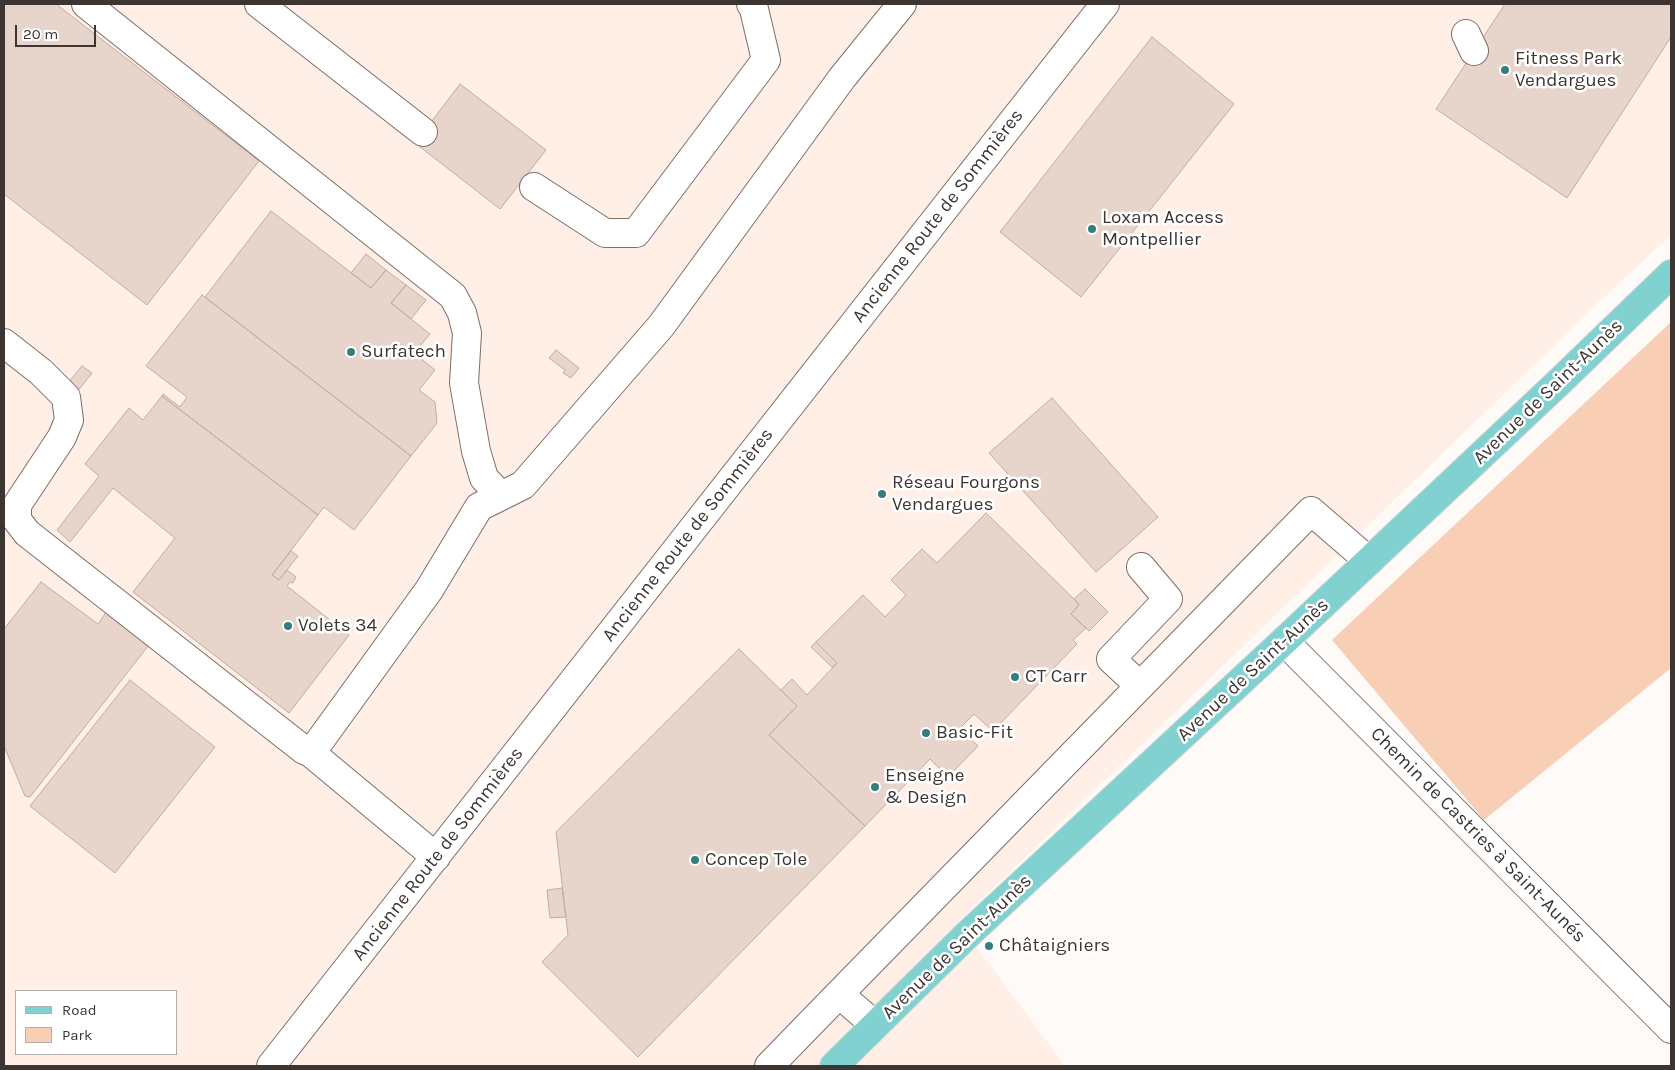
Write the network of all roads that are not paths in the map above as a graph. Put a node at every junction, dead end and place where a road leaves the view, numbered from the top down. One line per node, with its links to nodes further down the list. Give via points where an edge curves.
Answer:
1 (86, 4): 10 (street, via 453,296 467,332 464,383 476,451 484,478)
2 (259, 4): 6 (street)
3 (751, 4): 7 (street, via 766,60 636,233 605,233)
4 (902, 4): 10 (street, via 842,78 660,326 523,485)
5 (1105, 4): 16 (street, Ancienne Route de Sommières)
6 (423, 132)
7 (534, 187)
8 (1671, 274): 11 (main road, Avenue de Saint-Aunès)
9 (4, 343): 15 (street, via 66,396 68,420 62,437 17,505 16,520 26,533)
10 (501, 496): 15 (street, via 479,508 429,590)
11 (1369, 561): 13 (main road, Avenue de Saint-Aunès); 14 (street, via 1311,511)
12 (1141, 567): 14 (street, via 1168,599 1111,659)
13 (1284, 641): 18 (main road, Avenue de Saint-Aunès); 19 (street, Chemin de Castries à Saint-Aunés)
14 (1140, 686): 17 (street)
15 (311, 753): 16 (street)
16 (436, 857): 20 (street, Ancienne Route de Sommières)
17 (839, 994): 18 (street); 21 (street)
18 (875, 1025): 22 (main road, Avenue de Saint-Aunès)
19 (1671, 1029)
20 (271, 1066)
21 (769, 1066)
22 (834, 1066)

